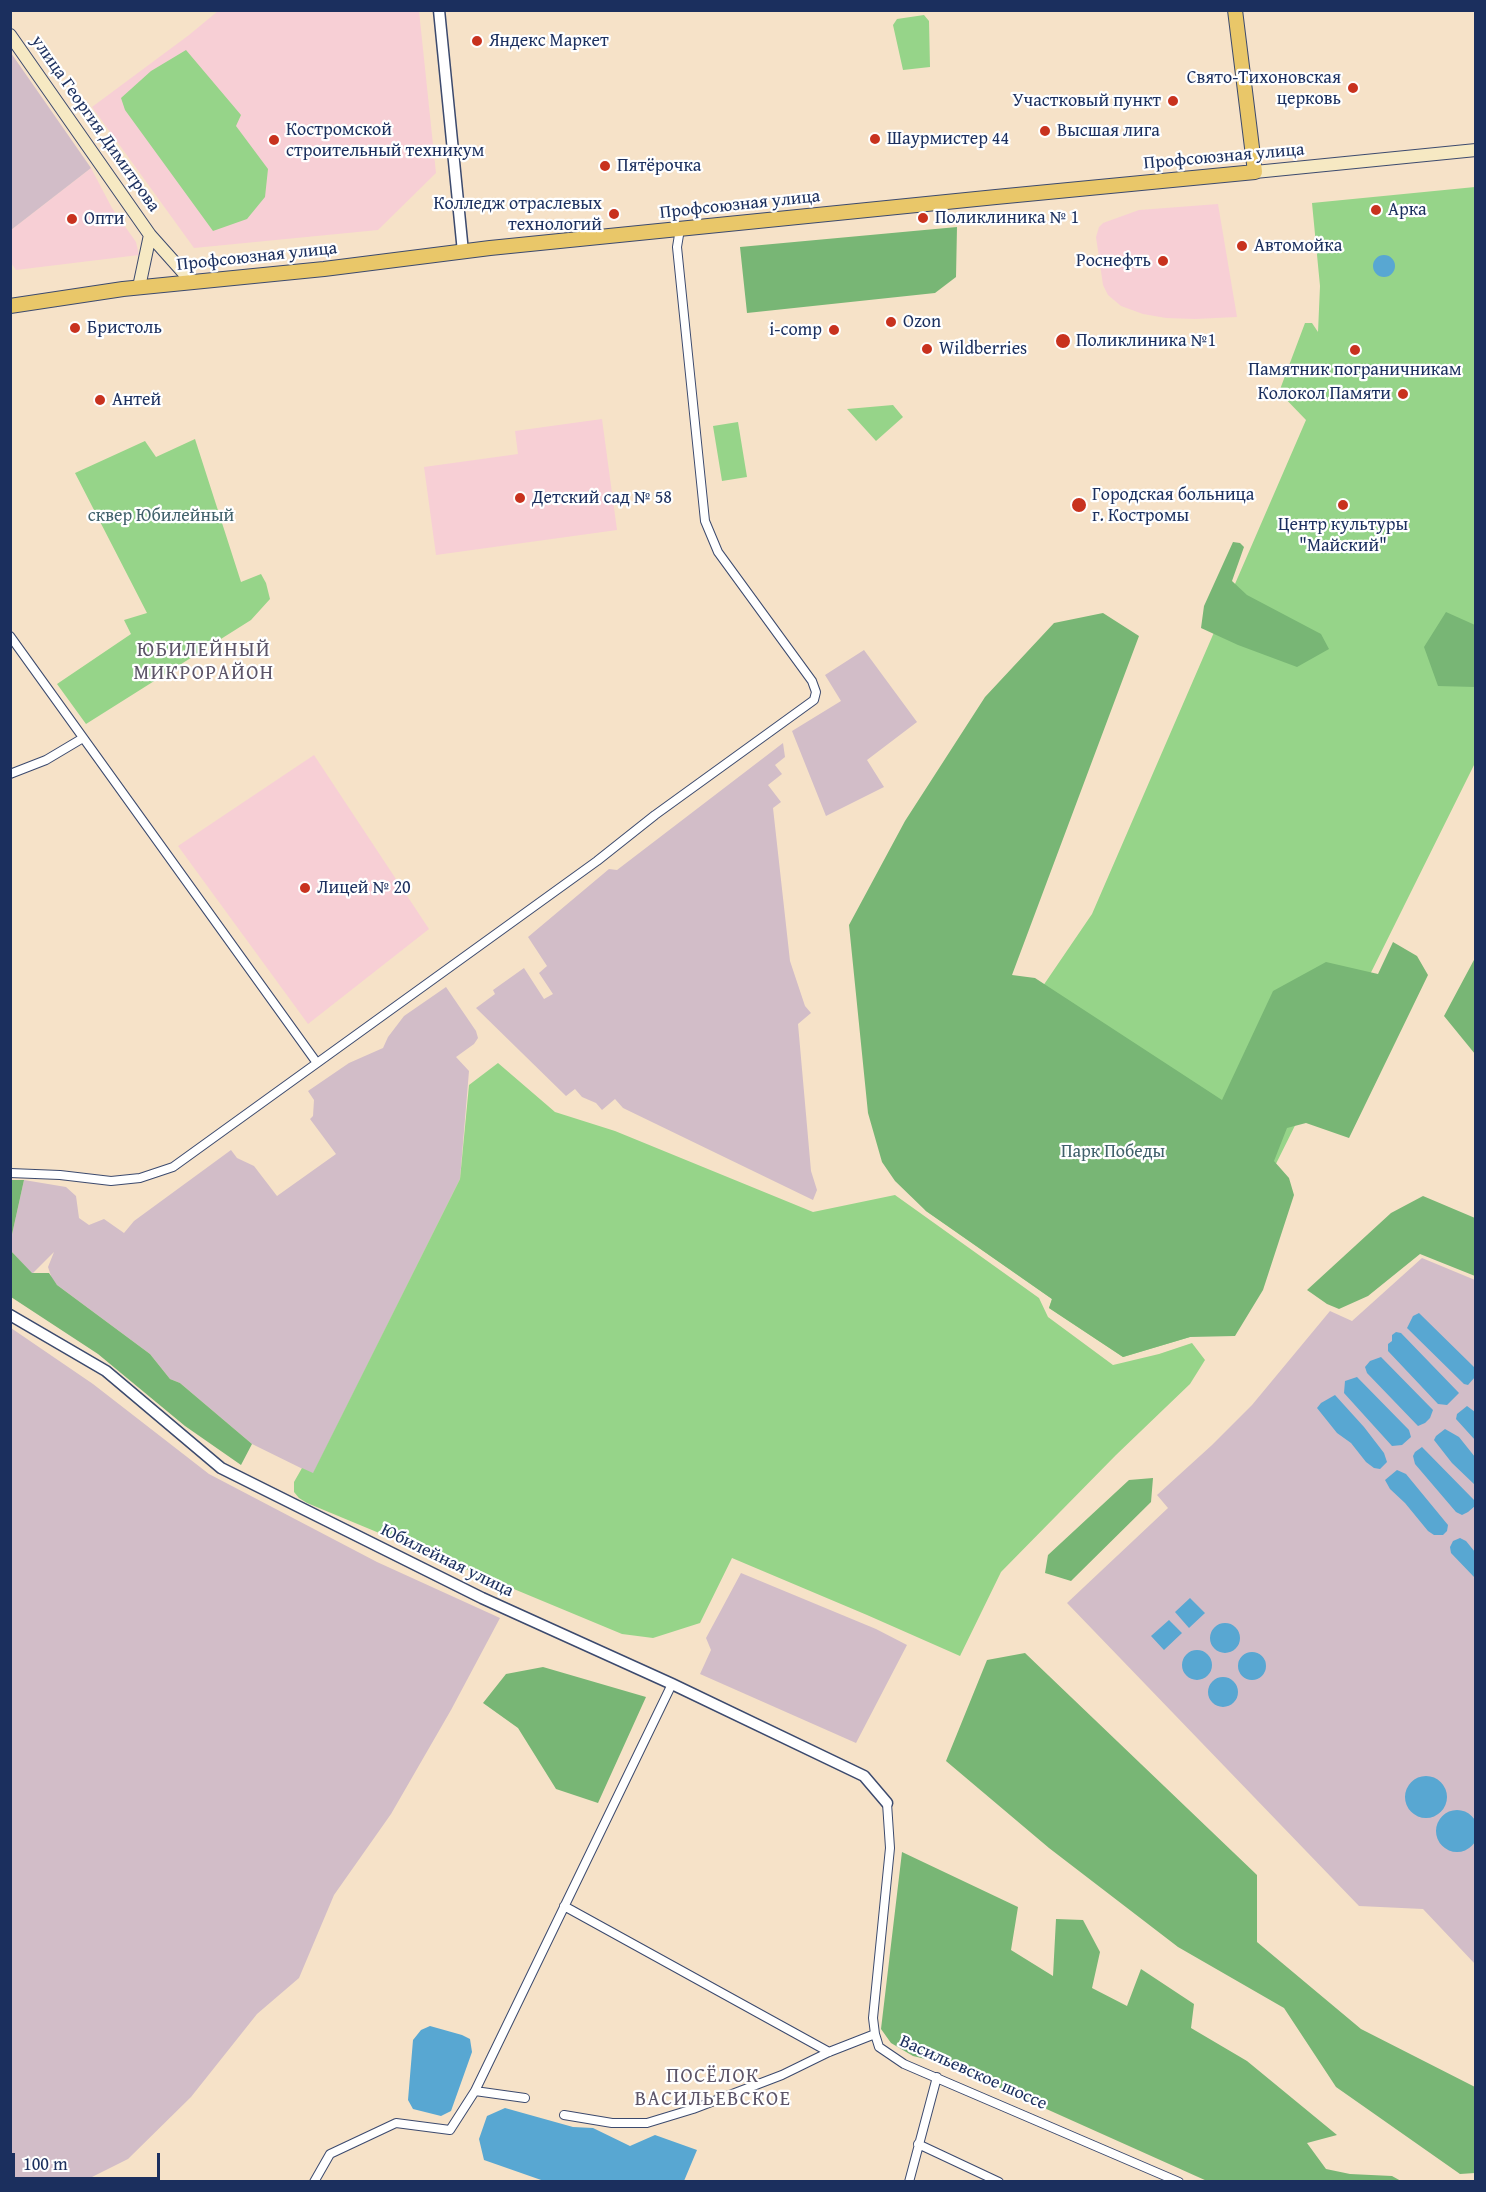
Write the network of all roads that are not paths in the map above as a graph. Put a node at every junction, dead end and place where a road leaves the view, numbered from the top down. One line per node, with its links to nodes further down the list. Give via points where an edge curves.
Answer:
1 (439, 10): 8 (street)
2 (1235, 10): 5 (highway)
3 (10, 35): 7 (main road, улица Георгия Димитрова)
4 (1476, 150): 5 (main road, Профсоюзная улица)
5 (1255, 172): 6 (highway, Профсоюзная улица)
6 (680, 229): 8 (highway, Профсоюзная улица); 15 (street, via 677,247 705,521 718,552 812,681 814,700)
7 (150, 235): 9 (main road, улица Георгия Димитрова); 10 (main road, улица Георгия Димитрова)
8 (463, 252): 9 (highway, Профсоюзная улица)
9 (191, 281): 10 (highway, Профсоюзная улица)
10 (139, 287): 11 (highway, Профсоюзная улица)
11 (10, 306)
12 (10, 636): 13 (street)
13 (83, 738): 14 (street, via 46,760); 15 (street)
14 (10, 774)
15 (317, 1063): 16 (street, via 173,1167 140,1178 111,1181)
16 (10, 1173)
17 (10, 1315): 18 (street, Юбилейная улица, via 105,1371 221,1468 482,1598)
18 (672, 1684): 19 (street, Юбилейная улица, via 864,1776); 20 (street)
19 (887, 1803): 21 (street, Васильевское шоссе, via 890,1848 873,2018)
20 (564, 1905): 22 (street); 24 (street)
21 (875, 2034): 22 (street); 23 (street, Васильевское шоссе, via 879,2047 891,2057)
22 (829, 2052): 26 (street, via 771,2079 646,2123 612,2123)
23 (937, 2077): 27 (street); 31 (street, Васильевское шоссе)
24 (475, 2091): 25 (street); 28 (street, via 450,2130 396,2123 330,2154)
25 (525, 2098)
26 (564, 2115)
27 (918, 2144): 29 (street); 30 (street)
28 (314, 2181)
29 (909, 2181)
30 (999, 2181)
31 (1179, 2181)

